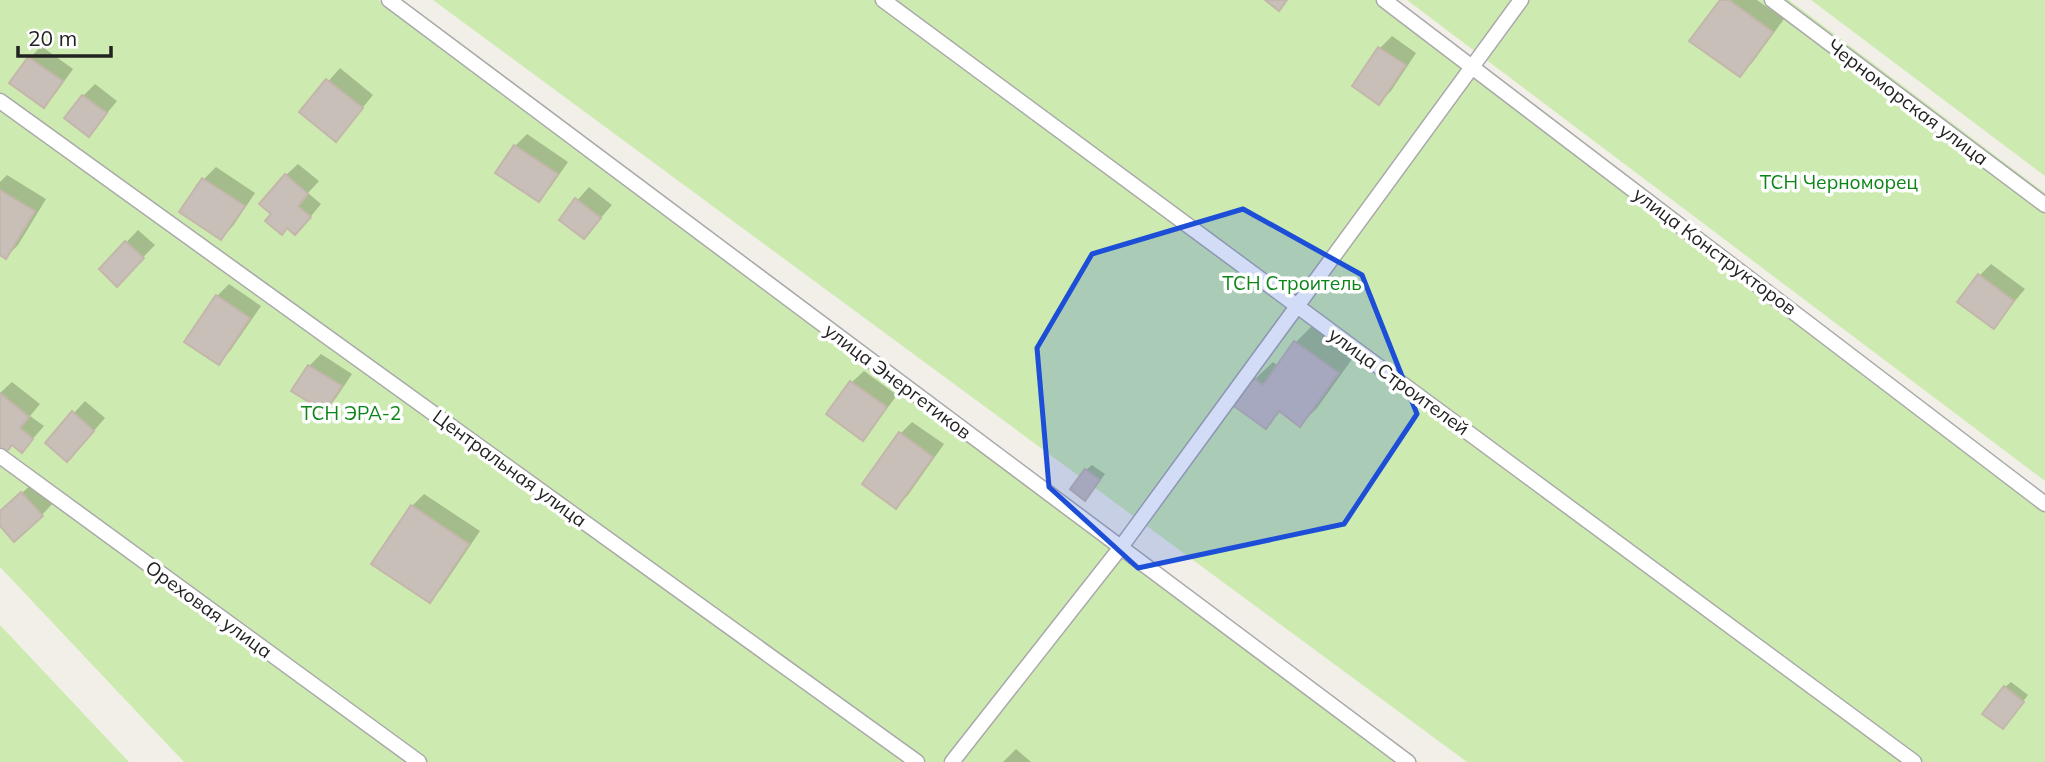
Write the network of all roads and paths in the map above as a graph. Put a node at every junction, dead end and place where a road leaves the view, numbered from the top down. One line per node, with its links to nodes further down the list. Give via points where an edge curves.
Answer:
1 (389, 0): 12 (lane, улица Энергетиков)
2 (883, 0): 9 (lane, улица Строителей)
3 (1384, 0): 6 (lane, улица Конструкторов)
4 (1521, 0): 6 (lane)
5 (1772, 0): 8 (lane, Черноморская улица)
6 (1473, 67): 9 (lane); 11 (lane, улица Конструкторов)
7 (0, 101): 14 (lane, Центральная улица)
8 (2045, 205)
9 (1296, 305): 12 (lane); 17 (lane, улица Строителей)
10 (0, 456): 13 (lane, Ореховая улица)
11 (2045, 504)
12 (1121, 547): 15 (lane); 16 (lane, улица Энергетиков)
13 (419, 762)
14 (917, 762)
15 (952, 762)
16 (1408, 762)
17 (1914, 762)

